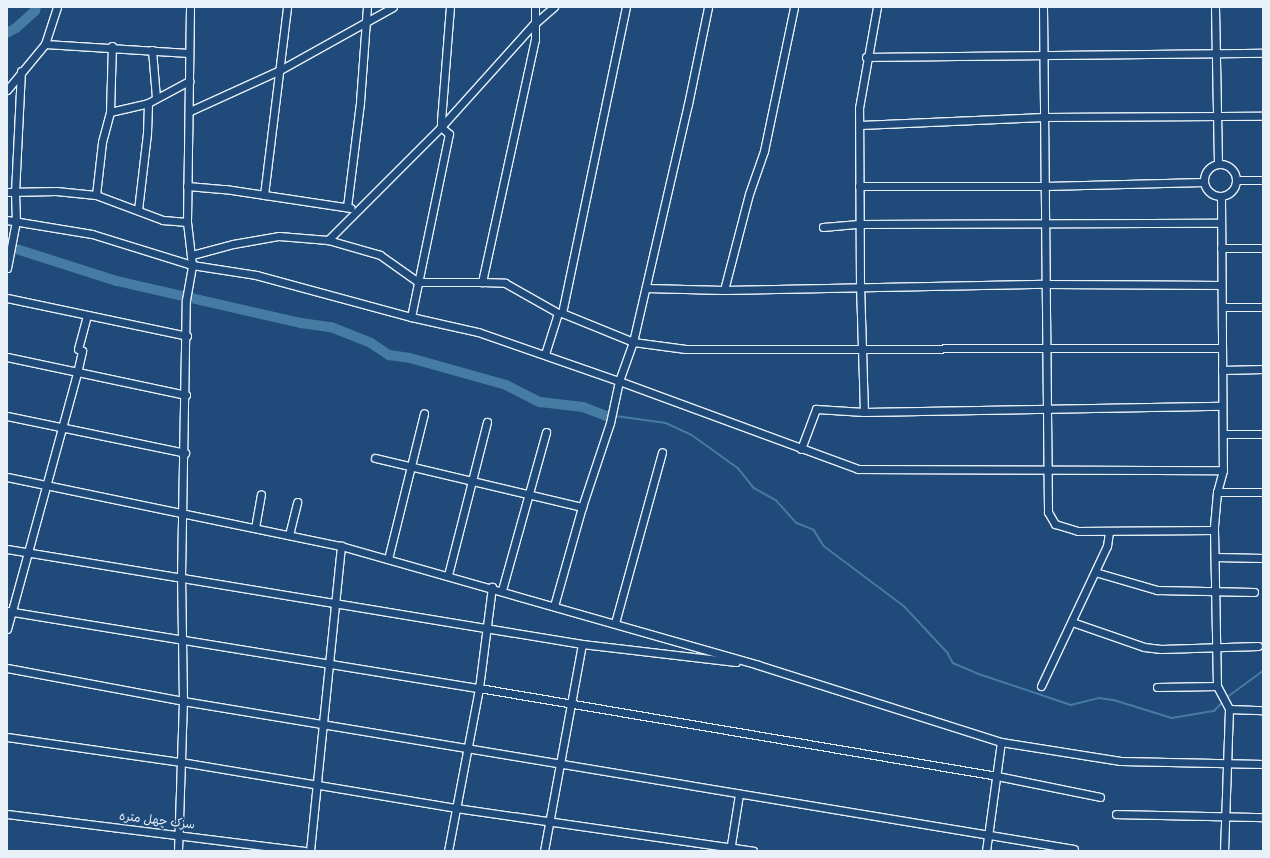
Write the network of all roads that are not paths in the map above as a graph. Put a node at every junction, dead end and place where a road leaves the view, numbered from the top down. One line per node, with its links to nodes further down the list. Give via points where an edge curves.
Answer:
1 (57, 7): 17 (street)
2 (190, 7): 20 (street)
3 (287, 7): 25 (street)
4 (367, 7): 15 (street)
5 (394, 7): 15 (street)
6 (450, 7): 37 (street)
7 (535, 7): 16 (street)
8 (554, 7): 16 (street)
9 (626, 7): 76 (street)
10 (708, 7): 71 (street)
11 (794, 7): 72 (street, via 764,151 749,194)
12 (877, 7): 24 (street)
13 (1043, 7): 23 (street)
14 (1215, 7): 21 (street)
15 (366, 21): 25 (street); 50 (street, via 360,102)
16 (533, 25): 37 (street); 67 (street, via 535,40)
17 (45, 44): 18 (street); 26 (street)
18 (112, 46): 19 (street); 32 (street)
19 (152, 50): 20 (street); 29 (street)
20 (189, 53): 27 (street)
21 (1216, 53): 22 (street); 23 (street); 35 (street)
22 (1263, 53)
23 (1043, 56): 24 (street); 34 (street)
24 (866, 57): 36 (street, via 859,108)
25 (280, 70): 31 (street); 48 (street)
26 (21, 71): 28 (street); 46 (street)
27 (189, 81): 29 (street); 31 (street)
28 (7, 90)
29 (156, 98): 30 (street)
30 (148, 103): 32 (street); 52 (street)
31 (190, 111): 42 (street)
32 (110, 112): 47 (street, via 102,142)
33 (1263, 116): 35 (street)
34 (1044, 117): 35 (street); 36 (street); 44 (street)
35 (1217, 117): 38 (street)
36 (860, 125): 43 (street)
37 (442, 127): 51 (street); 66 (street, via 449,134)
38 (1218, 164): 39 (street, via 1232,169); 41 (street, via 1208,168)
39 (1236, 180): 40 (street); 49 (street, via 1231,191)
40 (1263, 180)
41 (1204, 182): 44 (street); 49 (street, via 1209,192)
42 (187, 186): 48 (street); 55 (street)
43 (858, 186): 44 (street); 58 (street)
44 (1044, 186): 56 (street)
45 (7, 192): 46 (street)
46 (15, 193): 47 (street, via 56,191); 54 (street)
47 (96, 195): 52 (street)
48 (264, 195): 50 (street)
49 (1220, 196): 57 (street)
50 (347, 207): 51 (street)
51 (358, 209): 60 (street)
52 (138, 210): 55 (street, via 163,220)
53 (7, 220): 54 (street)
54 (16, 221): 64 (street, via 92,234); 65 (street)
55 (187, 222): 63 (street)
56 (1045, 223): 57 (street); 58 (street); 68 (street)
57 (1221, 223): 61 (street)
58 (859, 224): 59 (street); 70 (street)
59 (823, 226)
60 (328, 240): 63 (street, via 280,236 233,244); 66 (street, via 380,255)
61 (1220, 248): 62 (street); 69 (street)
62 (1263, 248)
63 (192, 256): 64 (street)
64 (192, 265): 78 (street, via 256,275); 79 (street, via 186,300)
65 (7, 268)
66 (418, 282): 67 (street); 78 (street)
67 (482, 282): 76 (street, via 505,283)
68 (1046, 284): 69 (street); 70 (street); 81 (street)
69 (1221, 285): 74 (street)
70 (860, 287): 72 (street); 83 (street)
71 (646, 288): 72 (street); 80 (street)
72 (724, 290)
73 (7, 298): 77 (street)
74 (1222, 307): 75 (street); 82 (street)
75 (1263, 307)
76 (560, 313): 80 (street); 84 (street)
77 (87, 316): 79 (street); 88 (street, via 78,349 82,351)
78 (411, 317): 84 (street, via 478,332)
79 (187, 336): 90 (street)
80 (633, 342): 83 (street, via 686,349); 89 (street)
81 (1046, 348): 82 (street); 83 (street); 92 (street)
82 (1222, 348): 86 (street)
83 (862, 349): 93 (street)
84 (545, 354): 89 (street)
85 (7, 357): 88 (street)
86 (1222, 370): 87 (street); 91 (street)
87 (1263, 370)
88 (77, 373): 90 (street); 97 (street)
89 (619, 381): 101 (street); 116 (street, via 610,423)
90 (186, 396): 103 (street)
91 (1222, 406): 92 (street); 99 (street)
92 (1047, 409): 93 (street); 106 (street)
93 (864, 412): 101 (street, via 816,409)
94 (424, 413): 105 (street)
95 (7, 416): 97 (street)
96 (487, 422): 109 (street)
97 (62, 428): 103 (street); 110 (street)
98 (546, 432): 113 (street)
99 (1222, 434): 100 (street); 107 (street)
100 (1263, 434)
101 (801, 449): 106 (street, via 858,469)
102 (662, 452): 139 (street)
103 (185, 453): 117 (street)
104 (375, 458): 105 (street)
105 (412, 466): 109 (street); 127 (street)
106 (1048, 470): 107 (street); 120 (street, via 1048,512 1055,524 1078,531)
107 (1223, 470): 111 (street)
108 (7, 477): 110 (street)
109 (472, 480): 113 (street); 129 (street)
110 (47, 486): 117 (street); 124 (street)
111 (1216, 492): 112 (street); 119 (street)
112 (1263, 492)
113 (529, 493): 116 (street); 132 (street)
114 (261, 495): 118 (street)
115 (297, 502): 121 (street)
116 (582, 507): 136 (street)
117 (182, 512): 118 (street); 130 (street)
118 (255, 528): 121 (street)
119 (1214, 530): 120 (street); 125 (street)
120 (1109, 531): 128 (street, via 1107,546)
121 (289, 535): 122 (street)
122 (341, 546): 127 (street); 135 (street)
123 (7, 549): 124 (street)
124 (28, 552): 130 (street); 137 (street)
125 (1215, 557): 126 (street); 133 (street)
126 (1263, 558)
127 (388, 559): 129 (street)
128 (1095, 572): 133 (street, via 1157,590); 138 (street)
129 (448, 575): 131 (street)
130 (181, 577): 135 (street); 142 (street)
131 (492, 587): 132 (street); 140 (street)
132 (502, 590): 136 (street)
133 (1216, 590): 134 (street); 145 (street)
134 (1254, 592)
135 (334, 602): 140 (street); 146 (street)
136 (554, 606): 139 (street)
137 (9, 612): 141 (street); 142 (street)
138 (1072, 622): 145 (street, via 1144,647); 149 (street)
139 (615, 623): 147 (street)
140 (486, 628): 143 (street); 151 (street)
141 (7, 629)
142 (183, 638): 146 (street); 153 (street)
143 (582, 644): 147 (street); 154 (street)
144 (1258, 646): 145 (street)
145 (1216, 647): 150 (street)
146 (328, 663): 151 (street); 157 (street)
147 (758, 665): 159 (street)
148 (7, 668): 153 (street)
149 (1041, 686)
150 (1217, 686): 152 (street); 155 (street)
151 (479, 688): 154 (street); 160 (street)
152 (1157, 688)
153 (183, 701): 157 (street); 161 (street)
154 (570, 704): 162 (street); 165 (street)
155 (1226, 704): 156 (street); 163 (street)
156 (1263, 710)
157 (322, 724): 160 (street); 166 (street)
158 (7, 737): 161 (street)
159 (1001, 742): 163 (street, via 1121,761); 165 (street)
160 (468, 748): 162 (street); 169 (street)
161 (181, 762): 166 (street); 175 (street)
162 (560, 763): 167 (street); 174 (street)
163 (1227, 763): 164 (street); 172 (street)
164 (1263, 764)
165 (997, 776): 168 (street); 176 (street)
166 (317, 785): 169 (street); 181 (street)
167 (739, 794): 176 (street); 177 (street)
168 (1100, 797)
169 (456, 808): 174 (street); 182 (street)
170 (7, 814): 175 (street, سرک چهل متره)
171 (1116, 814): 172 (street)
172 (1225, 816): 173 (street); 186 (street)
173 (1263, 817)
174 (549, 822): 177 (street); 183 (street)
175 (179, 834): 179 (street); 180 (street, سرک چهل متره)
176 (989, 834): 178 (street); 185 (street)
177 (730, 849): 184 (street)
178 (1074, 849)
179 (178, 851)
180 (305, 851)
181 (310, 851)
182 (448, 851)
183 (544, 851)
184 (753, 851)
185 (986, 851)
186 (1224, 851)

